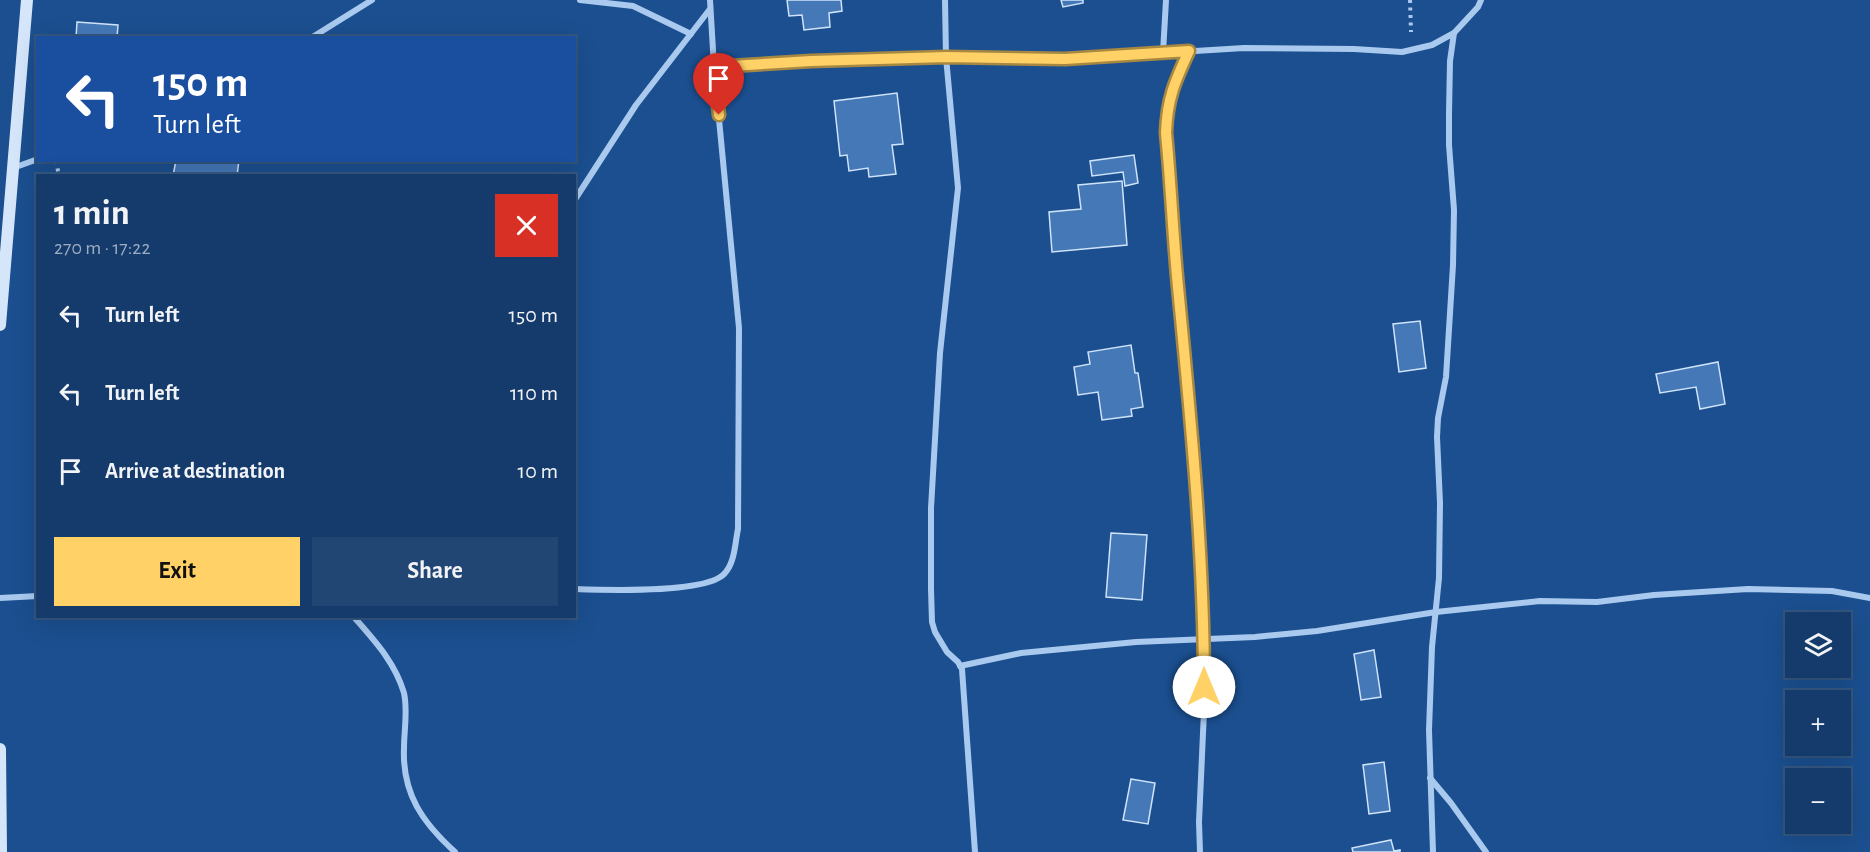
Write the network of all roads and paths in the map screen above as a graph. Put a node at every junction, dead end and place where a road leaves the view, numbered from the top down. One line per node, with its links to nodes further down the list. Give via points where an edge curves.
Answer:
1 (27, 0): 19 (street)
2 (372, 0): 12 (street)
3 (580, 0): 11 (street, via 633,6)
4 (710, 0): 9 (street)
5 (945, 0): 16 (street)
6 (1166, 0): 15 (street)
7 (1410, 0): 13 (path)
8 (1481, 0): 10 (street)
9 (710, 9): 11 (street); 17 (street)
10 (1454, 33): 13 (street); 26 (street, via 1449,145 1454,221 1446,377 1437,437 1440,503)
11 (691, 34): 20 (street, via 636,105)
12 (314, 36)
13 (1412, 50): 14 (street)
14 (1189, 51): 15 (street); 28 (street, via 1170,94 1166,133 1197,481)
15 (1163, 53): 16 (street, via 1065,59)
16 (946, 57): 17 (street); 29 (street, via 958,188 940,353 931,508 931,589 932,622 947,652)
17 (714, 67): 22 (street, via 739,328 738,529 733,554 725,574 709,582 686,587)
18 (36, 160): 19 (street)
19 (12, 168): 21 (street)
20 (576, 198)
21 (0, 325)
22 (576, 589)
23 (36, 596): 24 (street)
24 (0, 598)
25 (1870, 598): 26 (street, via 1832,591 1731,589)
26 (1436, 612): 28 (street, via 1317,631); 31 (street)
27 (355, 618): 33 (street, via 383,650 401,684 406,709 404,767 412,799 436,834)
28 (1204, 640): 29 (street, via 1021,653); 35 (street)
29 (960, 666): 34 (street)
30 (0, 749): 32 (street)
31 (1430, 778): 36 (street); 37 (street)
32 (1, 852)
33 (455, 852)
34 (975, 852)
35 (1200, 852)
36 (1433, 852)
37 (1486, 852)

